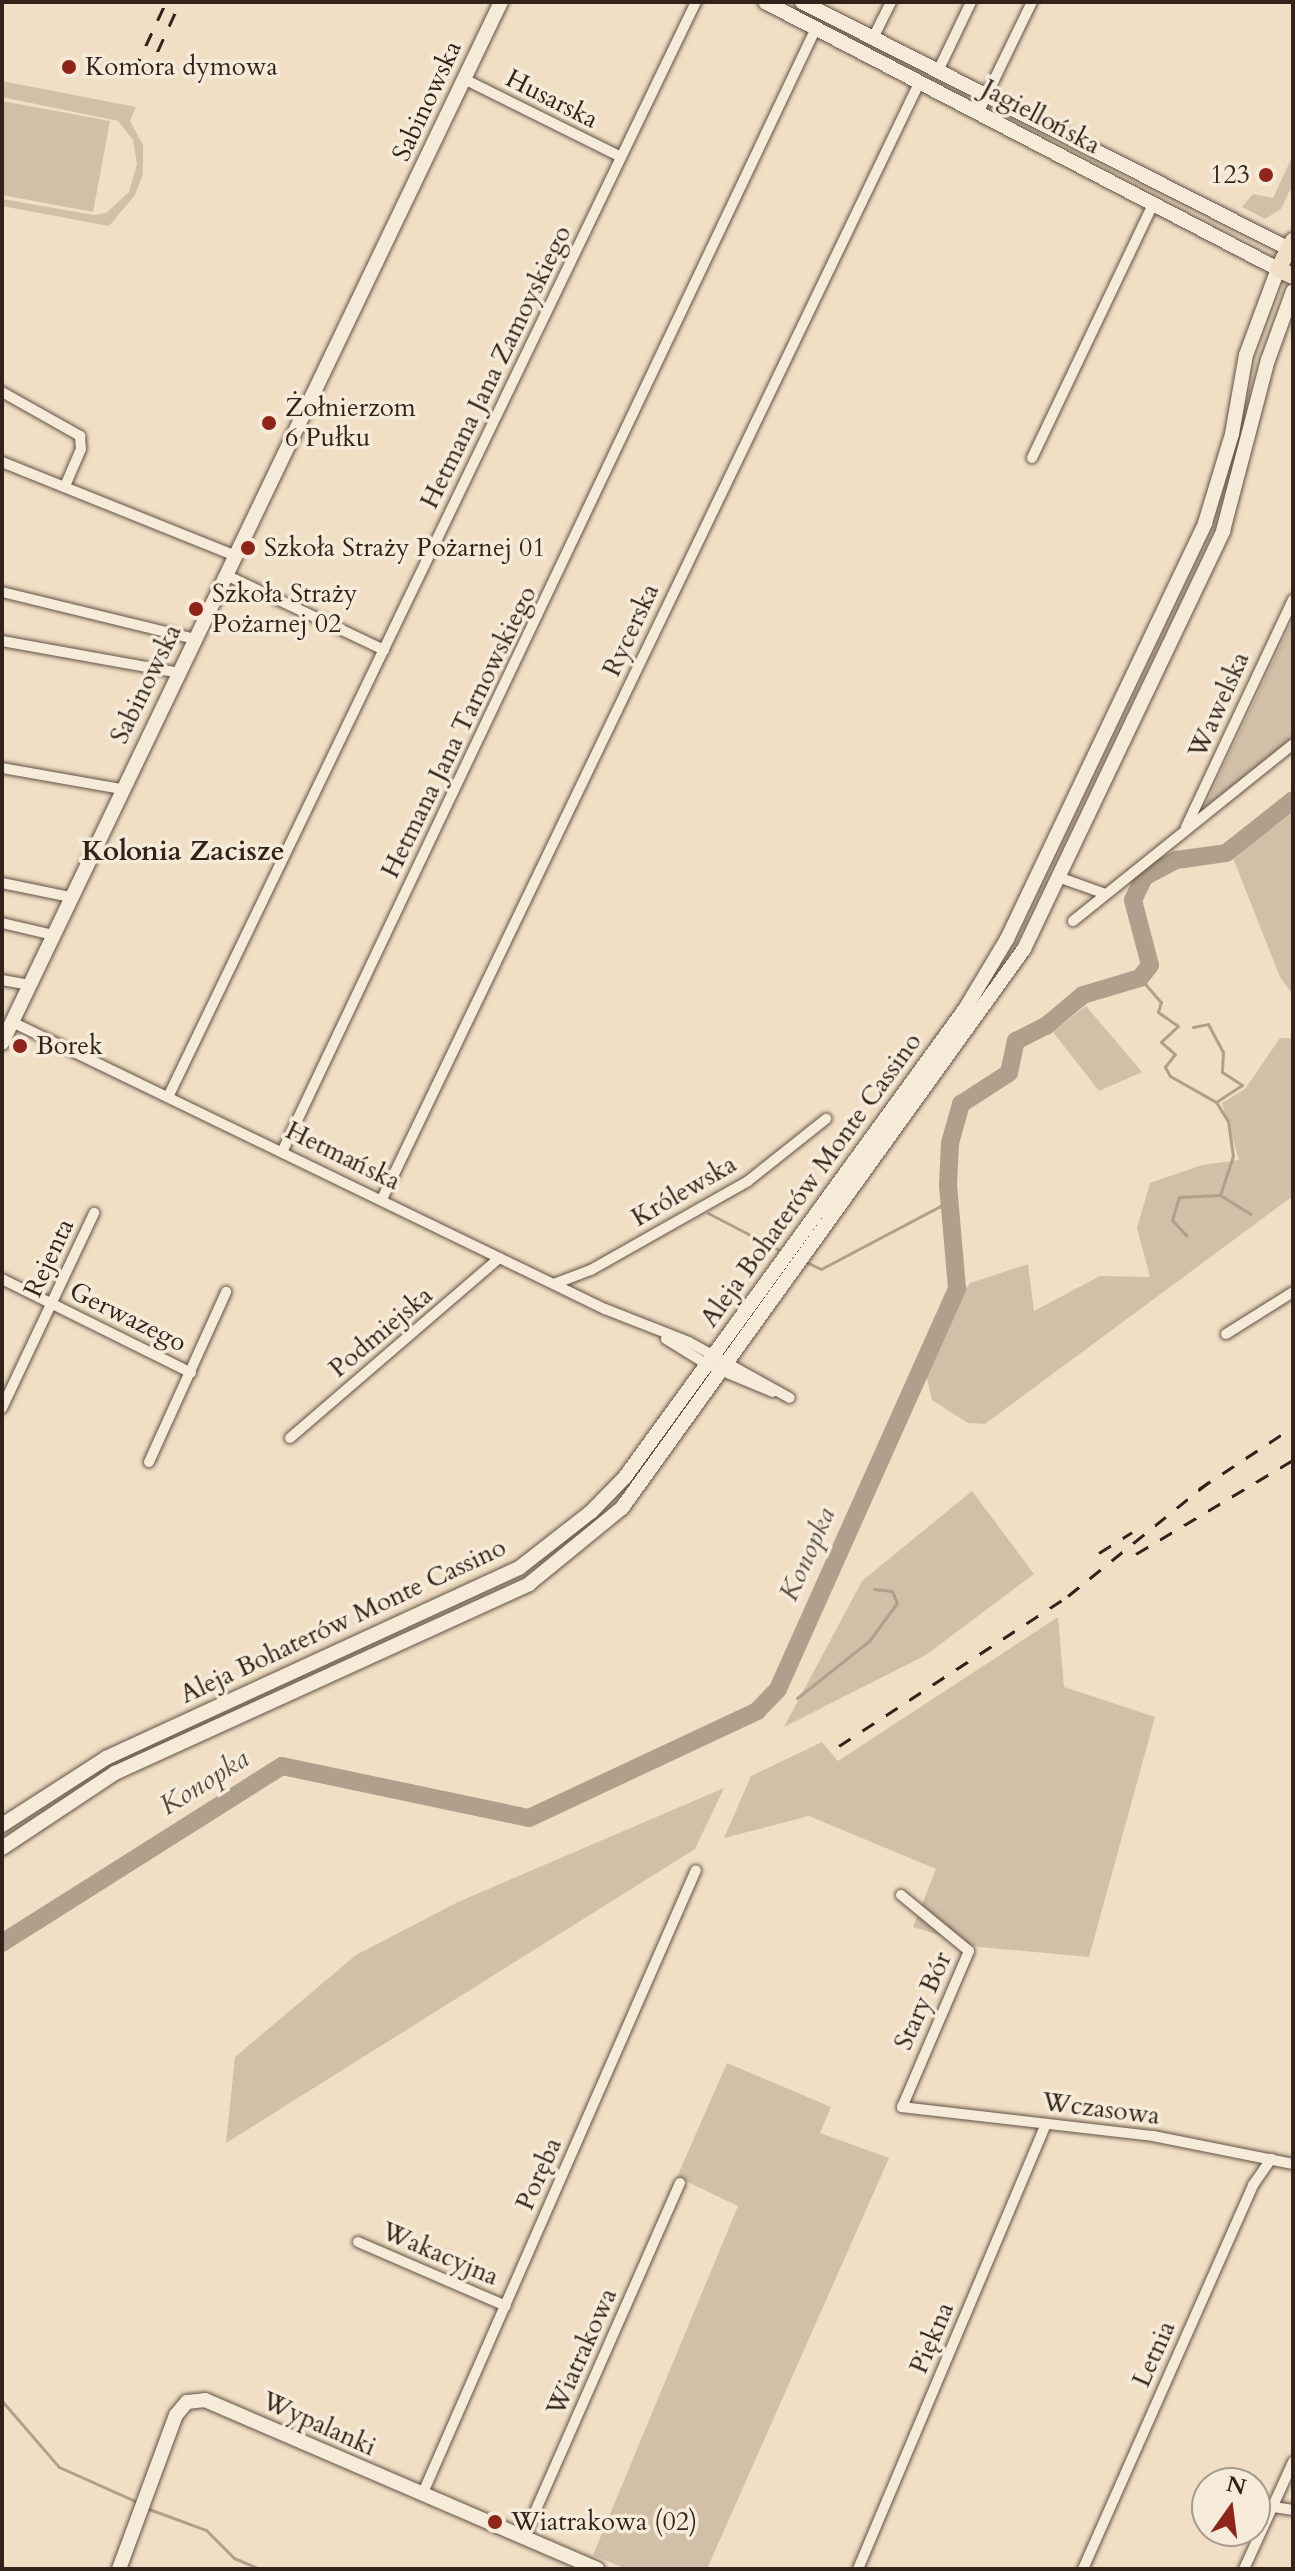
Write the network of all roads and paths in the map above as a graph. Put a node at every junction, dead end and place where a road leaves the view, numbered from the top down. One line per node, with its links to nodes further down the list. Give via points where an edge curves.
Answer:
1 (501, 2): 11 (main road, Sabinowska)
2 (696, 2): 15 (street, Hetmana Jana Zamoyskiego)
3 (765, 2): 8 (main road, Jagiellońska)
4 (804, 2): 9 (main road, Jagiellońska)
5 (891, 2): 9 (street)
6 (971, 2): 10 (street)
7 (1032, 2): 13 (street)
8 (816, 28): 12 (main road, Jagiellońska); 52 (street, Hetmana Jana Tarnowskiego)
9 (873, 38): 10 (main road, Jagiellońska)
10 (938, 71): 13 (main road, Jagiellońska)
11 (464, 79): 15 (street, Husarska); 27 (main road, Sabinowska)
12 (920, 81): 14 (main road, Jagiellońska); 53 (street, Rycerska)
13 (986, 97): 14 (street); 17 (main road, Jagiellońska)
14 (979, 111): 16 (main road, Jagiellońska)
15 (621, 157): 33 (street, Hetmana Jana Zamoyskiego)
16 (1153, 204): 18 (main road, Jagiellońska); 24 (street)
17 (1292, 247): 19 (main road, Aleja Bohaterów Monte Cassino)
18 (1250, 254): 19 (main road, Jagiellońska); 21 (main road, via 1264,274)
19 (1286, 272): 21 (main road, Aleja Bohaterów Monte Cassino)
20 (1293, 291): 22 (main road, Aleja Bohaterów Monte Cassino)
21 (1266, 298): 62 (main road, Aleja Bohaterów Monte Cassino, via 1246,355 1217,495 1033,887 965,1009)
22 (1290, 305): 39 (main road, Aleja Bohaterów Monte Cassino, via 1223,531)
23 (2, 392): 26 (street, via 80,436 81,449)
24 (1032, 458)
25 (2, 462): 26 (street)
26 (65, 486): 27 (street)
27 (236, 556): 28 (main road, Sabinowska)
28 (226, 575): 31 (main road, Sabinowska); 33 (street)
29 (2, 592): 31 (street)
30 (1293, 600): 38 (street, Wawelska)
31 (195, 639): 34 (main road, Sabinowska)
32 (2, 641): 34 (street)
33 (384, 650): 50 (street, Hetmana Jana Zamoyskiego)
34 (179, 673): 37 (main road, Sabinowska)
35 (1293, 744): 38 (street)
36 (2, 768): 37 (street)
37 (121, 789): 42 (main road, Sabinowska)
38 (1185, 829): 41 (street)
39 (1058, 877): 41 (street); 63 (main road, Aleja Bohaterów Monte Cassino, via 1024,949 979,1018)
40 (2, 883): 42 (street)
41 (1103, 893): 43 (street)
42 (70, 897): 45 (main road, Sabinowska)
43 (1073, 921)
44 (2, 923): 45 (street)
45 (53, 935): 47 (main road, Sabinowska)
46 (2, 980): 47 (street)
47 (30, 985): 48 (main road, Sabinowska)
48 (12, 1022): 49 (main road, Sabinowska); 50 (street, Hetmańska)
49 (2, 1043)
50 (168, 1097): 52 (street, Hetmańska)
51 (826, 1119): 57 (street, Królewska, via 748,1181 591,1270)
52 (283, 1150): 53 (street, Hetmańska)
53 (382, 1199): 55 (street, Hetmańska)
54 (94, 1213): 60 (street, Rejenta)
55 (499, 1258): 57 (street, Hetmańska); 66 (street, Podmiejska)
56 (2, 1279): 60 (street, Gerwazego)
57 (554, 1284): 62 (street, Hetmańska)
58 (226, 1292): 64 (street)
59 (1293, 1292): 61 (street)
60 (52, 1304): 64 (street, Gerwazego); 65 (street, Rejenta)
61 (1226, 1334)
62 (711, 1360): 63 (street, Hetmańska); 68 (main road, Aleja Bohaterów Monte Cassino, via 625,1477 591,1512 519,1568 106,1758)
63 (726, 1368): 63 (street, Hetmańska, via 790,1398); 69 (main road, Aleja Bohaterów Monte Cassino, via 622,1508 529,1584 115,1773)
64 (191, 1373): 67 (street)
65 (2, 1408)
66 (290, 1438)
67 (149, 1462)
68 (2, 1825)
69 (2, 1848)
70 (696, 1870): 78 (street, Poręba)
71 (901, 1895): 72 (street, Stary Bór, via 969,1951)
72 (902, 2107): 73 (street, Wczasowa)
73 (1046, 2124): 74 (street, Wczasowa, via 1153,2136); 86 (street, Piękna)
74 (1271, 2159): 75 (street, Wczasowa); 87 (street, Letnia, via 1253,2185)
75 (1293, 2164)
76 (680, 2183): 83 (street, Wiatrakowa)
77 (358, 2242): 78 (street, Wakacyjna)
78 (506, 2306): 80 (street, Poręba)
79 (1293, 2462): 81 (street)
80 (422, 2495): 83 (main road, Wypalanki); 84 (main road, Wypalanki, via 205,2400 187,2402 176,2415)
81 (1274, 2507): 82 (street); 88 (street)
82 (1293, 2510)
83 (523, 2539): 85 (main road, Wypalanki)
84 (119, 2569)
85 (597, 2569)
86 (858, 2569)
87 (1083, 2569)
88 (1244, 2569)

